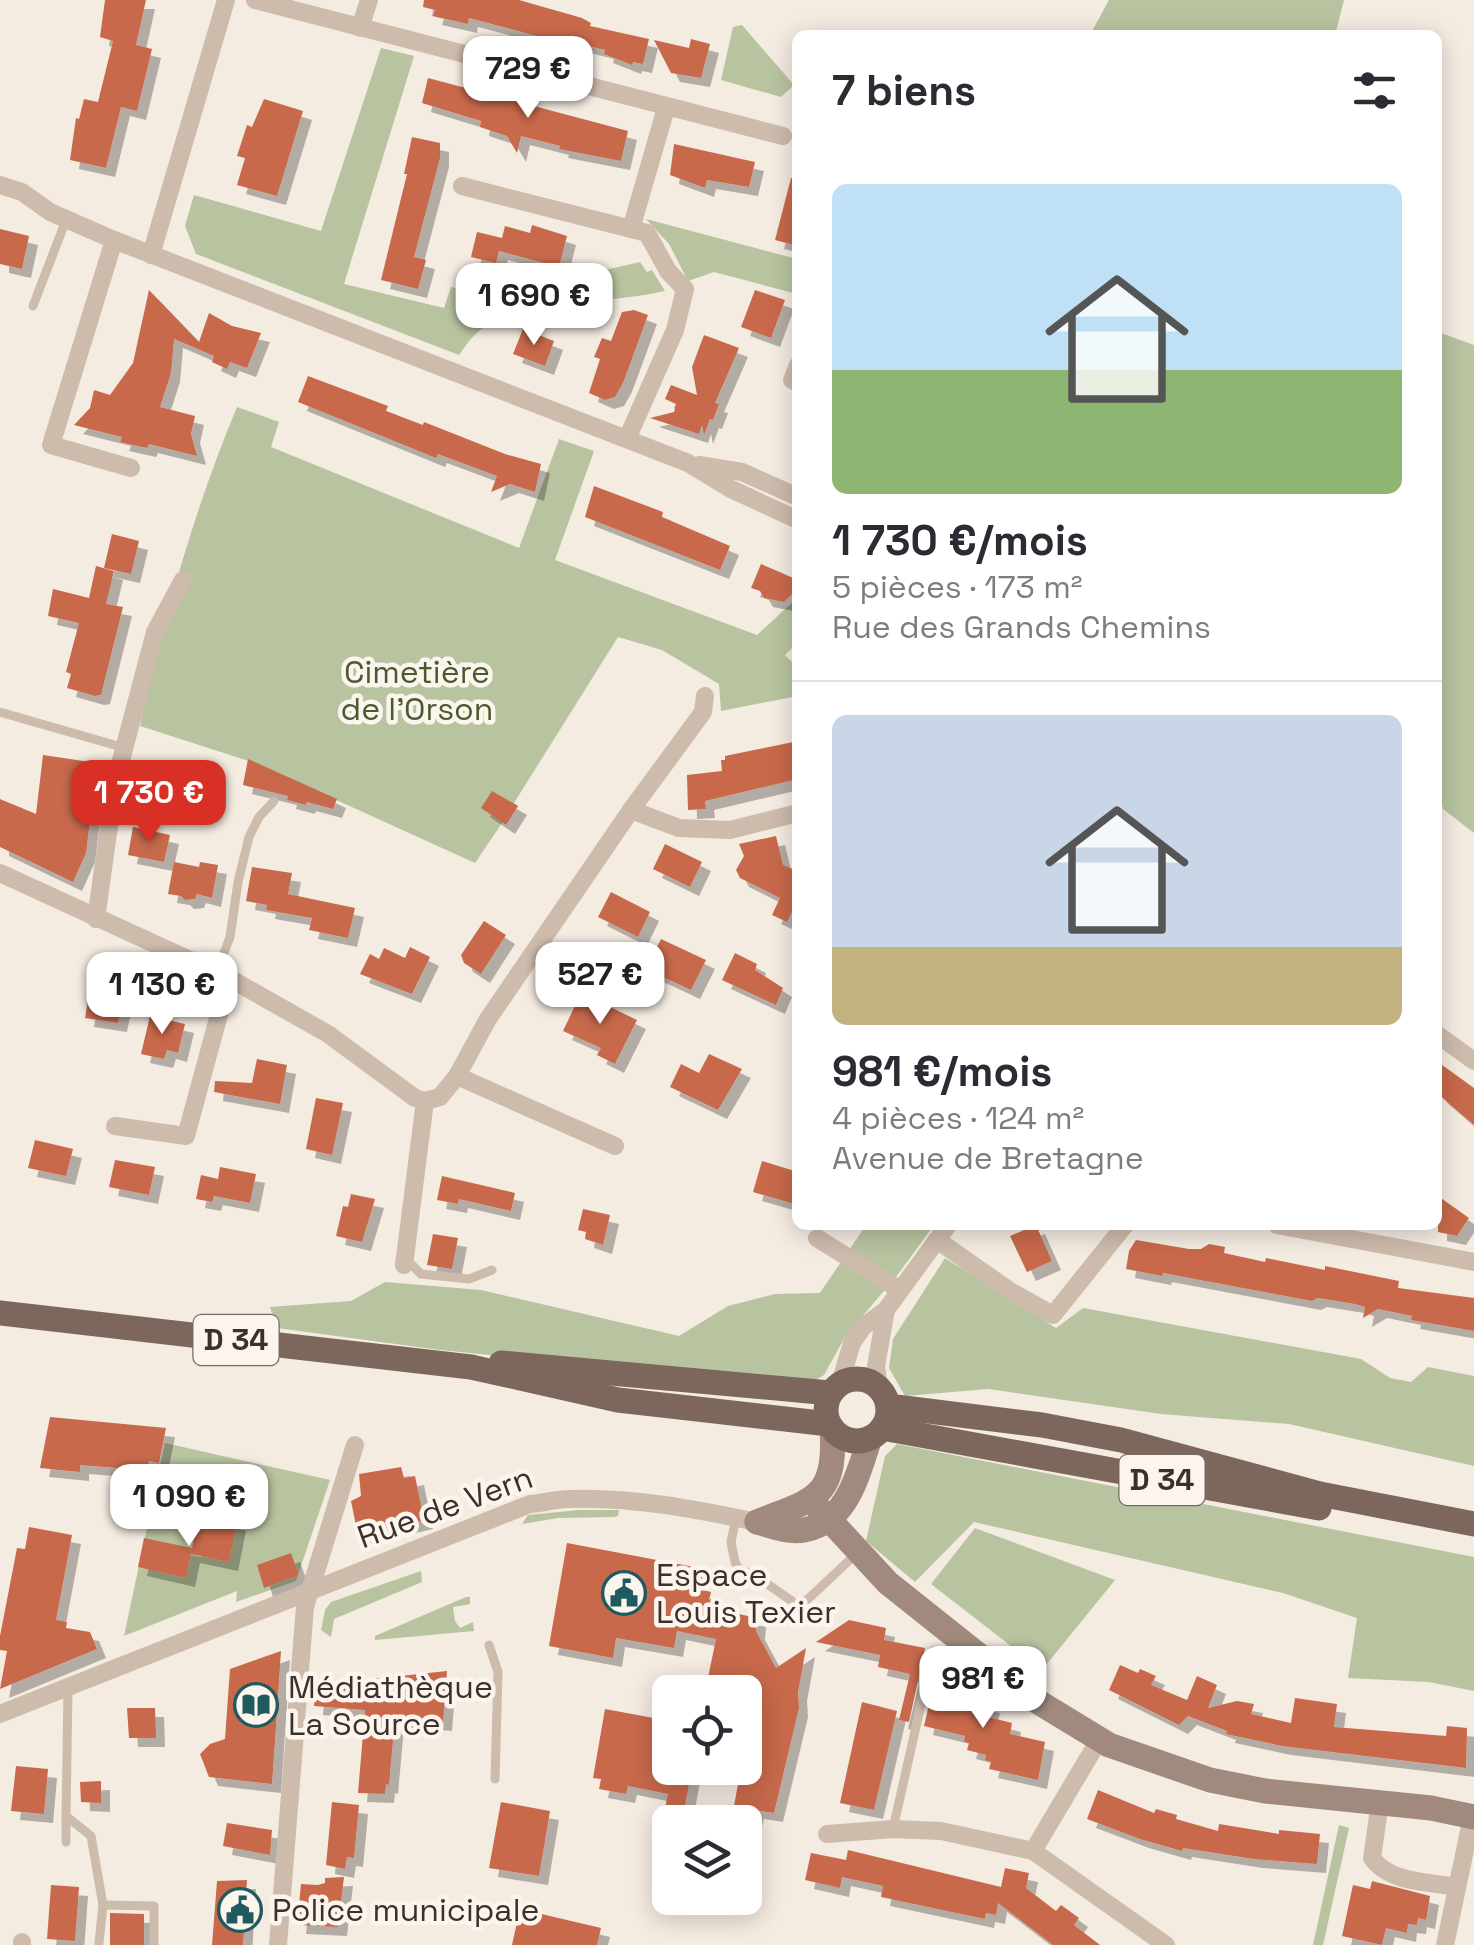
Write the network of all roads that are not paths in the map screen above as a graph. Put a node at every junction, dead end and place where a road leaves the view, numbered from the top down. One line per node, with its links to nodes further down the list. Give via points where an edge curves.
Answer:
1 (226, 0): 12 (street)
2 (255, 0): 4 (street)
3 (368, 0): 4 (street)
4 (360, 28): 5 (street)
5 (666, 108): 6 (street); 10 (street)
6 (782, 136)
7 (0, 185): 9 (street)
8 (462, 186): 10 (street)
9 (66, 220): 11 (street); 13 (lane)
10 (632, 229): 14 (street, via 648,233 685,289 675,330)
11 (114, 240): 12 (street); 16 (street, via 51,445)
12 (151, 255): 14 (street)
13 (33, 306)
14 (626, 439): 15 (street)
15 (688, 463): 17 (street, via 742,472); 18 (street)
16 (132, 468)
17 (792, 494)
18 (792, 517)
19 (183, 580): 22 (street, via 155,632)
20 (705, 696): 24 (street, via 703,712)
21 (0, 712): 22 (lane)
22 (124, 748): 27 (street)
23 (274, 801): 28 (lane, via 249,837)
24 (631, 810): 25 (street, via 679,828 730,830); 31 (street, via 488,1019)
25 (792, 814)
26 (0, 873): 27 (street)
27 (96, 920): 28 (street)
28 (223, 975): 32 (street, via 328,1034); 33 (street, via 186,1136)
29 (1442, 1038): 30 (street)
30 (1474, 1061)
31 (457, 1076): 32 (street, via 440,1096); 34 (street)
32 (425, 1101): 39 (street)
33 (115, 1126)
34 (616, 1146)
35 (1122, 1230): 37 (street, via 1053,1316 1010,1291)
36 (1304, 1230): 40 (street)
37 (942, 1232): 42 (street)
38 (817, 1238): 42 (street)
39 (404, 1261): 41 (lane, via 421,1274 469,1280)
40 (1474, 1262)
41 (492, 1270)
42 (900, 1290): 43 (street)
43 (886, 1310): 46 (street, via 852,1343); 47 (street, via 876,1366)
44 (0, 1312): 45 (main road, D 34)
45 (472, 1368): 46 (main road, D 34, via 502,1363); 48 (main road, D 34, via 618,1400)
46 (835, 1388): 47 (main road, via 860,1379); 48 (main road, via 826,1402)
47 (879, 1415): 48 (main road, via 845,1438); 50 (street, via 851,1493); 52 (main road, D 34, via 1042,1425 1320,1494)
48 (830, 1426): 50 (street, via 831,1466)
49 (355, 1445): 54 (street)
50 (820, 1510): 51 (street, Rue de Vern, via 804,1530); 53 (street)
51 (747, 1520): 53 (lane, via 731,1542 735,1562 796,1604); 54 (street, Rue de Vern, via 630,1500 530,1504)
52 (1474, 1524)
53 (859, 1552): 59 (street, via 888,1583 1036,1700)
54 (310, 1591): 57 (street, Rue de Vern); 73 (street)
55 (490, 1645): 60 (lane, via 498,1672)
56 (933, 1651): 64 (lane)
57 (68, 1687): 58 (street, Rue de Vern); 62 (lane)
58 (0, 1714)
59 (1099, 1740): 61 (street, via 1210,1780); 67 (street)
60 (495, 1779)
61 (1380, 1802): 63 (street); 68 (street, via 1372,1858 1378,1867)
62 (66, 1816): 66 (lane); 69 (lane, via 91,1836)
63 (1473, 1817): 68 (street)
64 (894, 1829): 65 (street); 67 (street, via 942,1831)
65 (827, 1834)
66 (66, 1842)
67 (1033, 1851): 71 (street)
68 (1457, 1887): 74 (street)
69 (103, 1906): 70 (lane); 72 (lane, via 154,1906)
70 (100, 1943)
71 (1166, 1944)
72 (154, 1945)
73 (278, 1945)
74 (1445, 1945)

